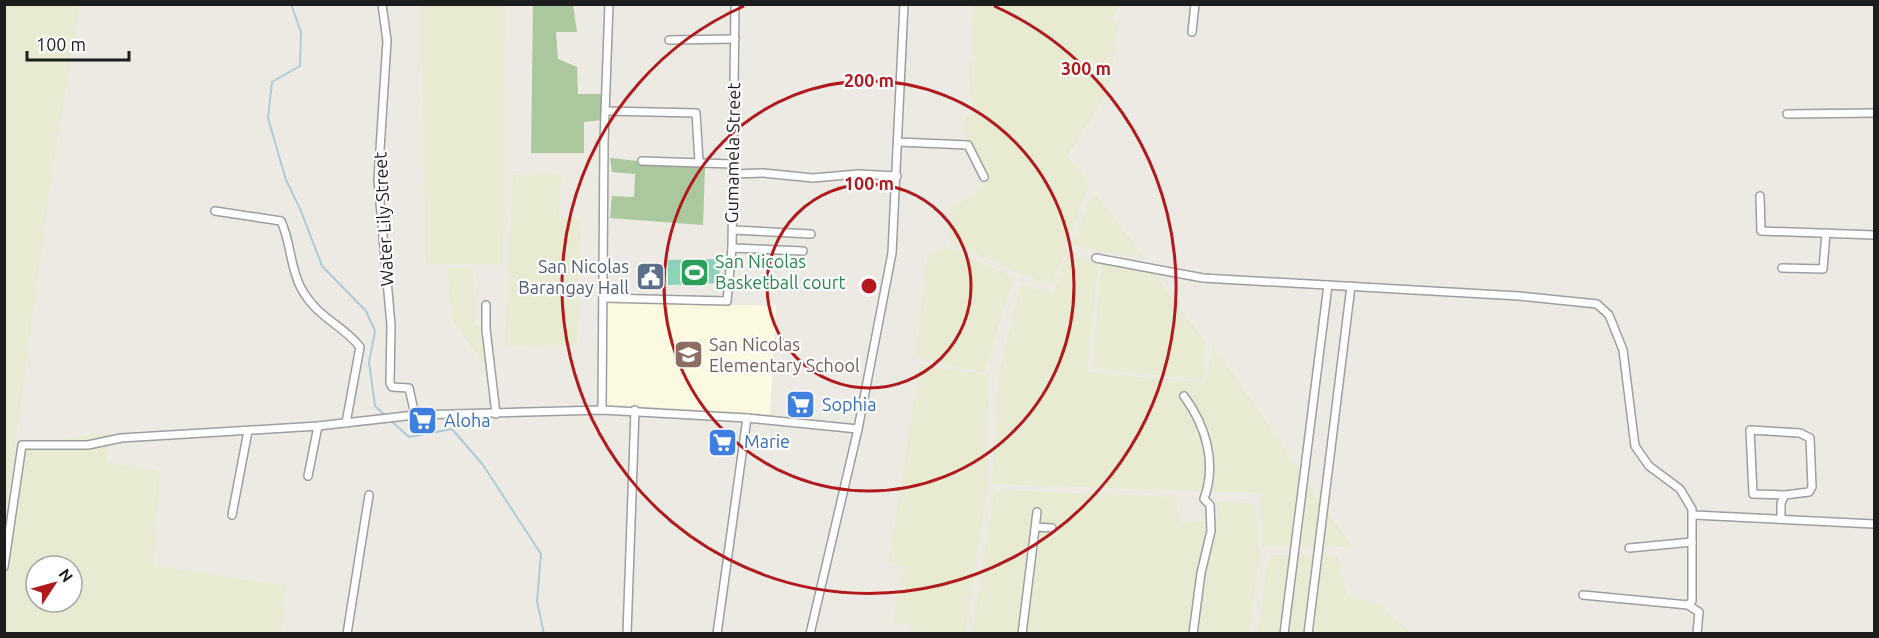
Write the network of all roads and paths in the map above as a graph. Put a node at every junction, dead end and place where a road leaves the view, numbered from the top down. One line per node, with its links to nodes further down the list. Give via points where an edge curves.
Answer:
1 (382, 4): 37 (street, Water Lily Street, via 387,41 378,180 391,325 390,383 392,387 409,388)
2 (609, 4): 9 (street)
3 (735, 4): 7 (street, Gumamela Street)
4 (904, 4): 12 (street)
5 (1195, 4): 6 (street)
6 (1192, 32)
7 (735, 39): 8 (street); 15 (street, Gumamela Street)
8 (669, 40)
9 (606, 111): 14 (street, via 696,112); 31 (street)
10 (1875, 113): 11 (street)
11 (1787, 114)
12 (898, 142): 17 (street); 18 (street, via 968,145)
13 (642, 161): 14 (street)
14 (699, 162): 15 (street)
15 (732, 164): 16 (street, Gumamela Street)
16 (732, 174): 17 (street, via 813,178); 21 (street, Gumamela Street)
17 (897, 176): 41 (street, via 892,253)
18 (984, 177)
19 (1760, 196): 22 (street, via 1761,231)
20 (215, 211): 39 (street, via 281,221 300,287 324,318 360,347)
21 (733, 230): 23 (street); 25 (street, Gumamela Street)
22 (1826, 233): 24 (street); 28 (street, via 1823,269)
23 (811, 234)
24 (1875, 235)
25 (732, 248): 26 (street); 31 (street, Gumamela Street, via 727,301)
26 (803, 251)
27 (1096, 258): 29 (street, via 1203,278)
28 (1782, 268)
29 (1328, 285): 30 (street); 65 (street)
30 (1351, 286): 48 (street, via 1597,304 1609,315 1623,350 1635,446 1649,466 1680,489); 66 (street)
31 (603, 298): 34 (street)
32 (486, 304): 36 (street)
33 (1184, 396): 64 (street, via 1206,436 1212,478 1204,499 1210,505 1211,531)
34 (602, 410): 35 (street); 36 (street)
35 (635, 410): 38 (street); 60 (street)
36 (496, 414): 37 (street)
37 (415, 416): 39 (street)
38 (747, 418): 41 (street); 61 (street)
39 (346, 423): 40 (street)
40 (318, 426): 42 (street); 43 (street)
41 (858, 429): 58 (street)
42 (248, 431): 47 (street); 55 (street, via 121,438 88,445 22,445)
43 (308, 476)
44 (369, 495): 59 (street)
45 (1785, 495): 45 (street, via 1753,494 1750,429 1800,433 1810,438 1812,487 1809,492); 49 (street)
46 (1037, 512): 51 (street)
47 (232, 515)
48 (1694, 515): 49 (street); 53 (street)
49 (1781, 519): 50 (street)
50 (1875, 524)
51 (1036, 527): 52 (street); 63 (street)
52 (1052, 528)
53 (1692, 543): 54 (street); 57 (street, via 1692,601)
54 (1629, 548)
55 (4, 567)
56 (1583, 595): 57 (street)
57 (1688, 605): 67 (street, via 1699,612)
58 (810, 632): 62 (street)
59 (347, 633)
60 (627, 633)
61 (717, 633)
62 (821, 633)
63 (1022, 633)
64 (1193, 633)
65 (1284, 633)
66 (1308, 633)
67 (1697, 633)

